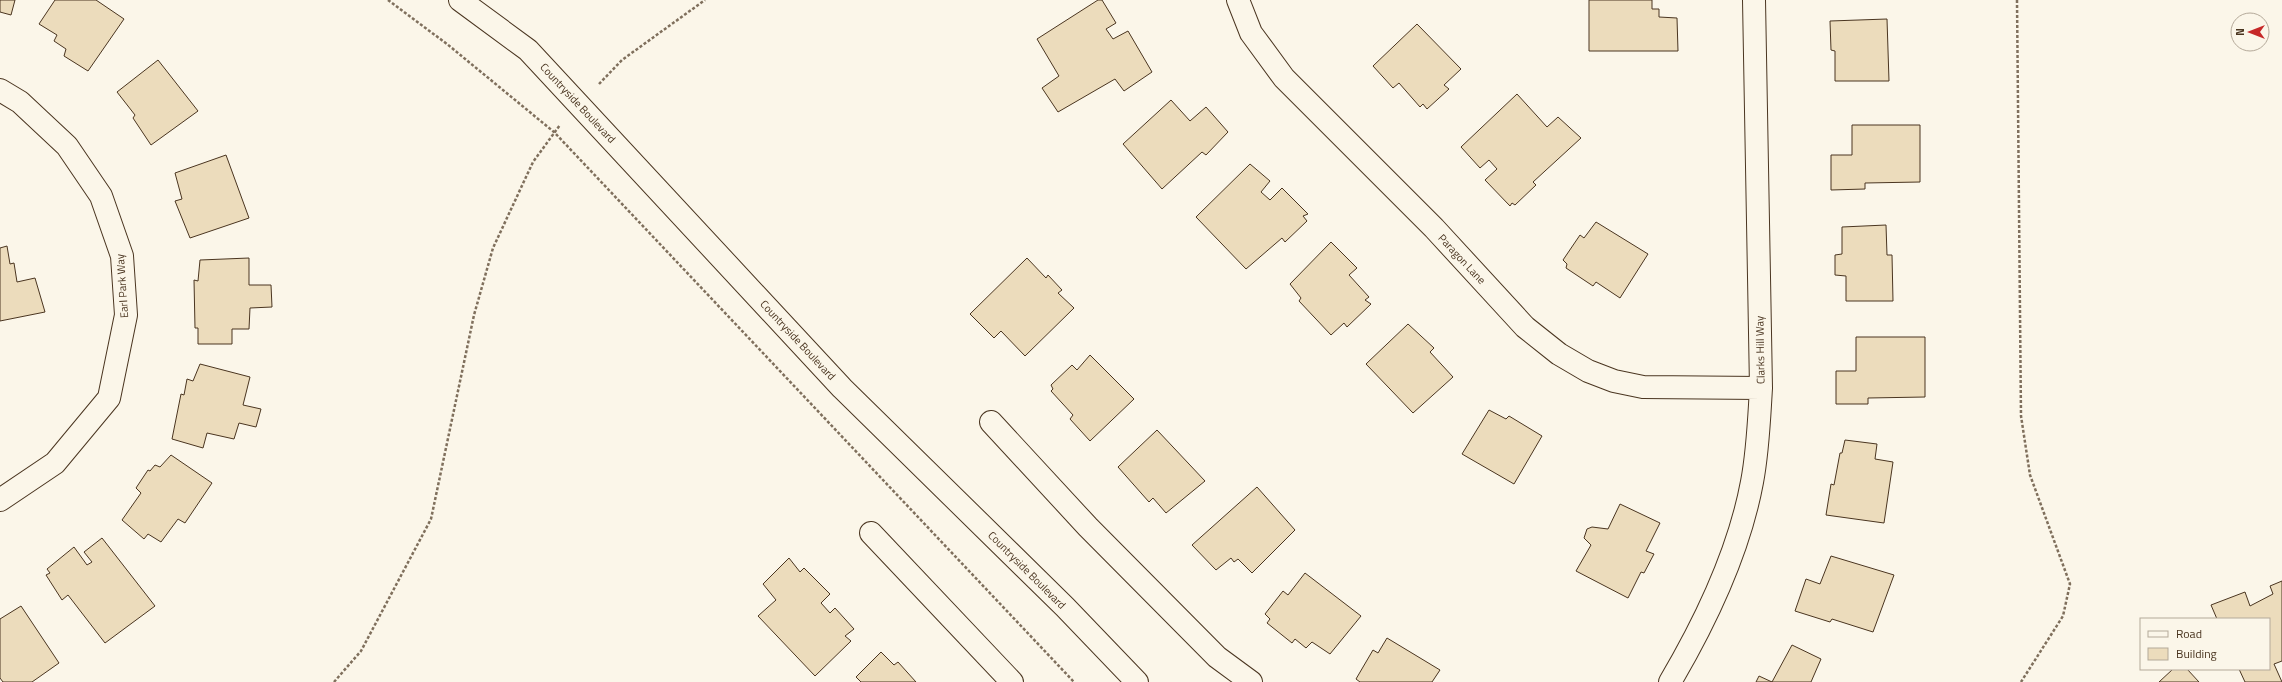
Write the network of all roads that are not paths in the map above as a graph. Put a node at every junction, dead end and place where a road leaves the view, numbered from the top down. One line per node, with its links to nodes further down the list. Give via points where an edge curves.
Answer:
1 (460, 0): 10 (street, Countryside Boulevard, via 528,50 842,388 1060,602)
2 (1238, 0): 5 (street, Paragon Lane, via 1251,33 1284,78 1434,228 1525,327 1559,354 1614,382 1643,387)
3 (1754, 0): 5 (street, Clarks Hill Way)
4 (0, 90): 7 (street, Earl Park Way, via 20,102 67,146 101,196 122,256 126,315 109,398 54,463)
5 (1761, 388): 12 (street, Clarks Hill Way, via 1758,442 1752,484 1734,548 1716,595)
6 (991, 422): 11 (street, via 1088,528 1217,657)
7 (0, 500)
8 (871, 533): 9 (street)
9 (1012, 682)
10 (1137, 682)
11 (1251, 682)
12 (1670, 682)

